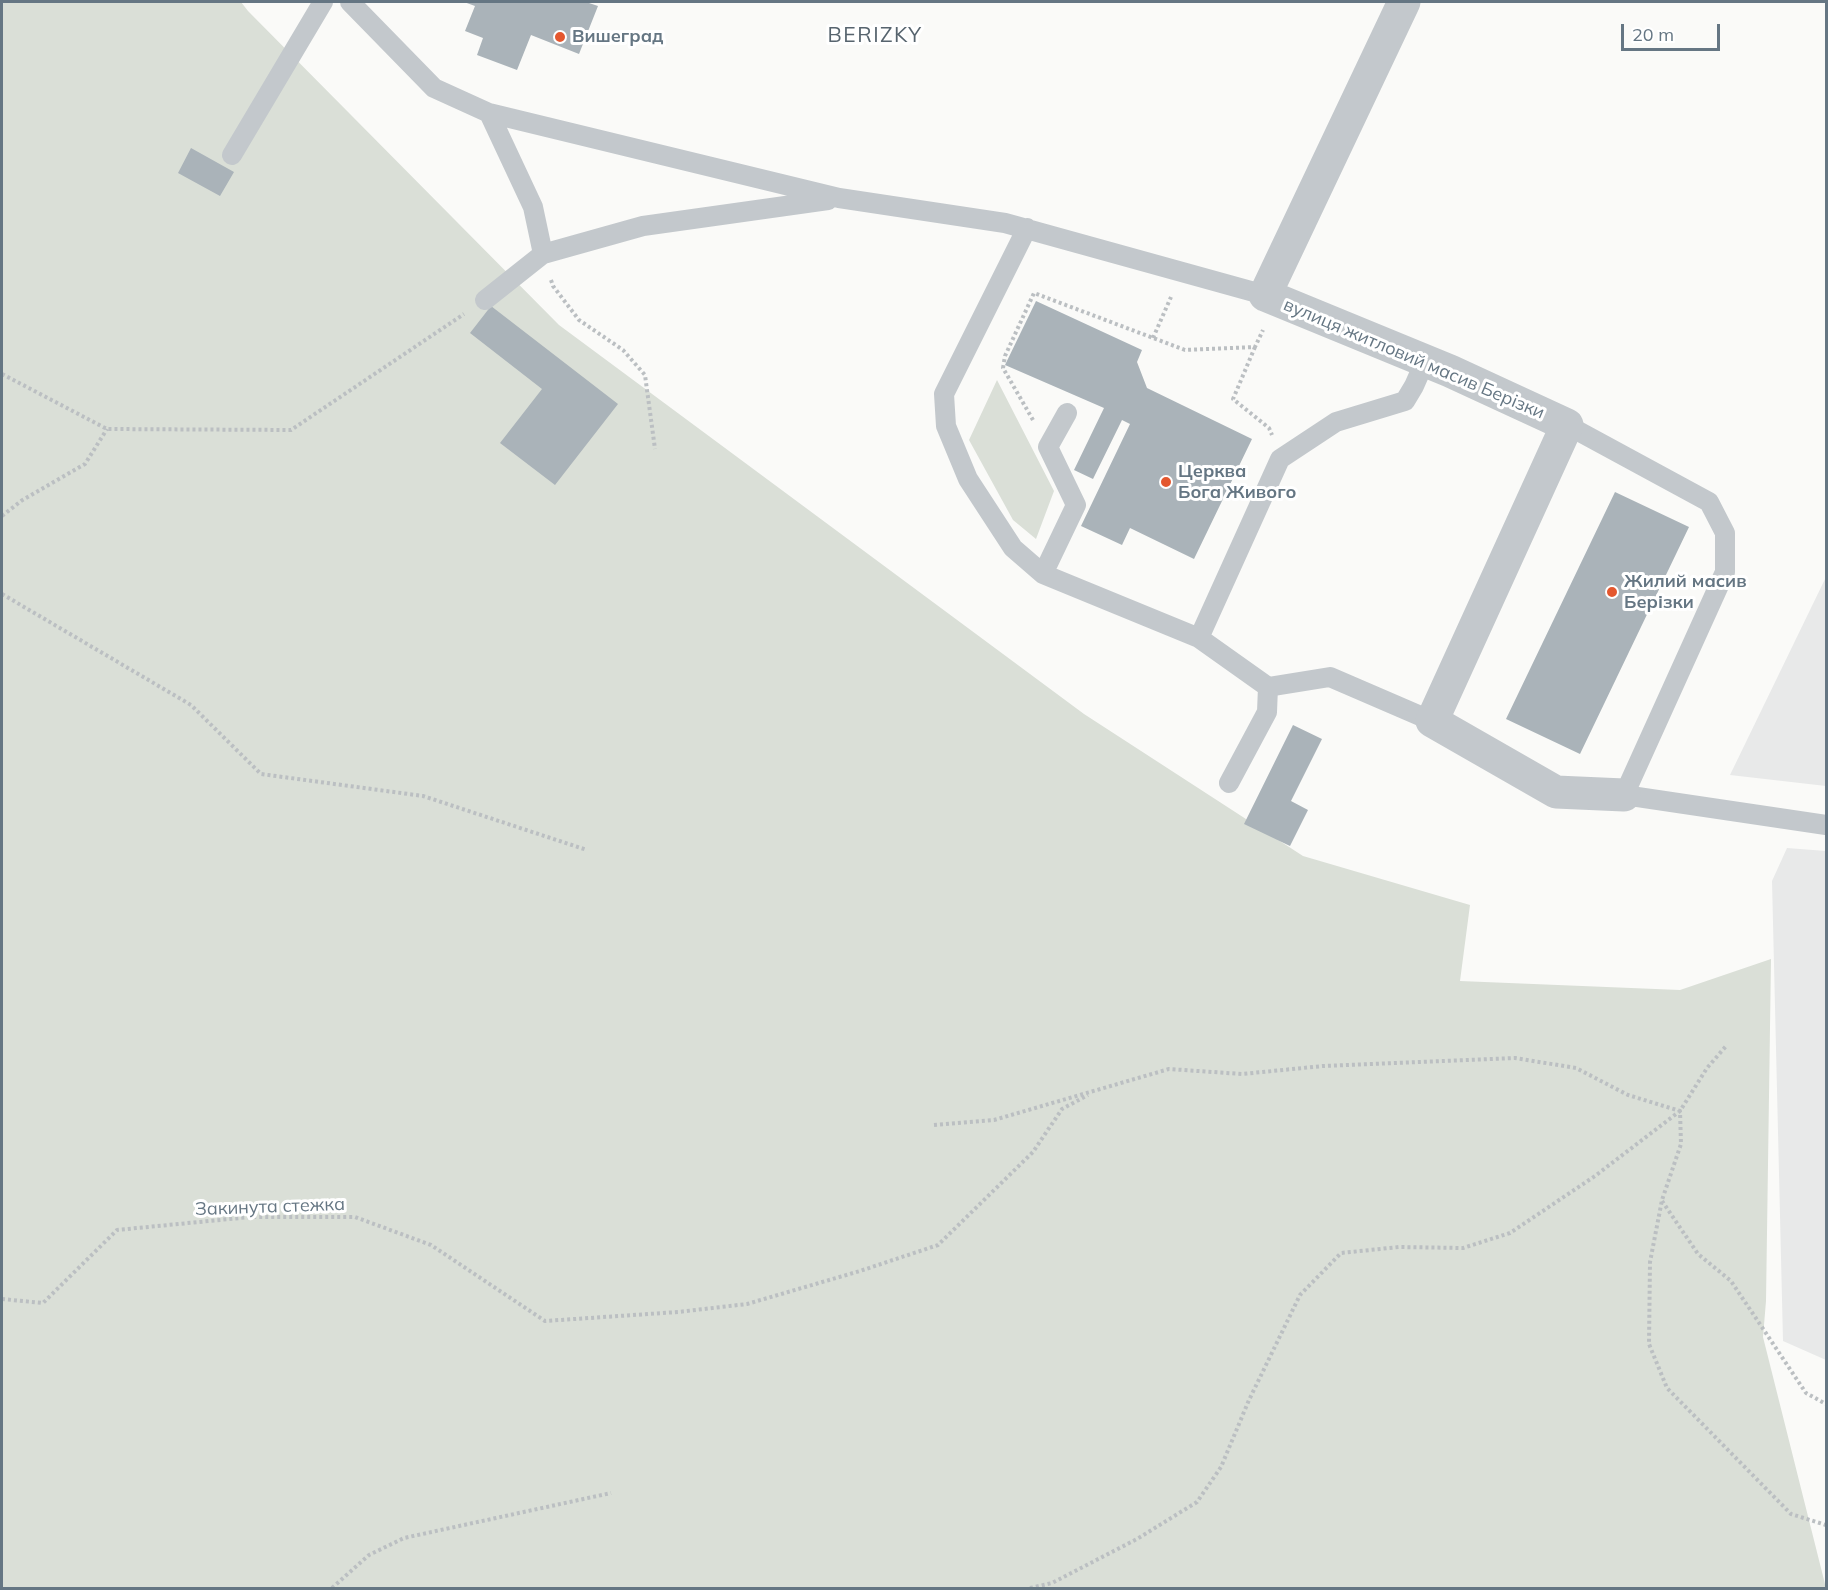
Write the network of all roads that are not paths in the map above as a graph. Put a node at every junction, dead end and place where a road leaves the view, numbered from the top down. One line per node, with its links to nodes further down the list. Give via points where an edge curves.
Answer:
1 (323, 2): 5 (lane)
2 (350, 2): 4 (lane, via 434,88)
3 (1404, 2): 10 (street, вулиця житловий масив Берізки)
4 (489, 113): 6 (lane); 8 (lane, via 533,207)
5 (232, 155)
6 (839, 198): 7 (lane); 8 (lane, via 643,226)
7 (1027, 228): 10 (lane, via 1182,272); 14 (lane, via 944,394 946,426 968,479 1013,548)
8 (543, 254): 9 (lane)
9 (485, 300)
10 (1265, 311): 11 (street, вулиця житловий масив Берізки)
11 (1425, 361): 13 (street, вулиця житловий масив Берізки); 15 (lane, via 1405,401 1336,422 1280,459)
12 (1067, 413): 14 (lane, via 1048,447 1076,505)
13 (1567, 425): 17 (street, вулиця житловий масив Берізки); 19 (lane, via 1709,502 1725,533 1725,572)
14 (1043, 574): 15 (lane)
15 (1199, 638): 16 (lane)
16 (1268, 687): 17 (lane, via 1330,677); 18 (lane, via 1267,712)
17 (1432, 721): 19 (street, via 1556,792)
18 (1229, 783)
19 (1624, 795): 20 (lane)
20 (1827, 825)

